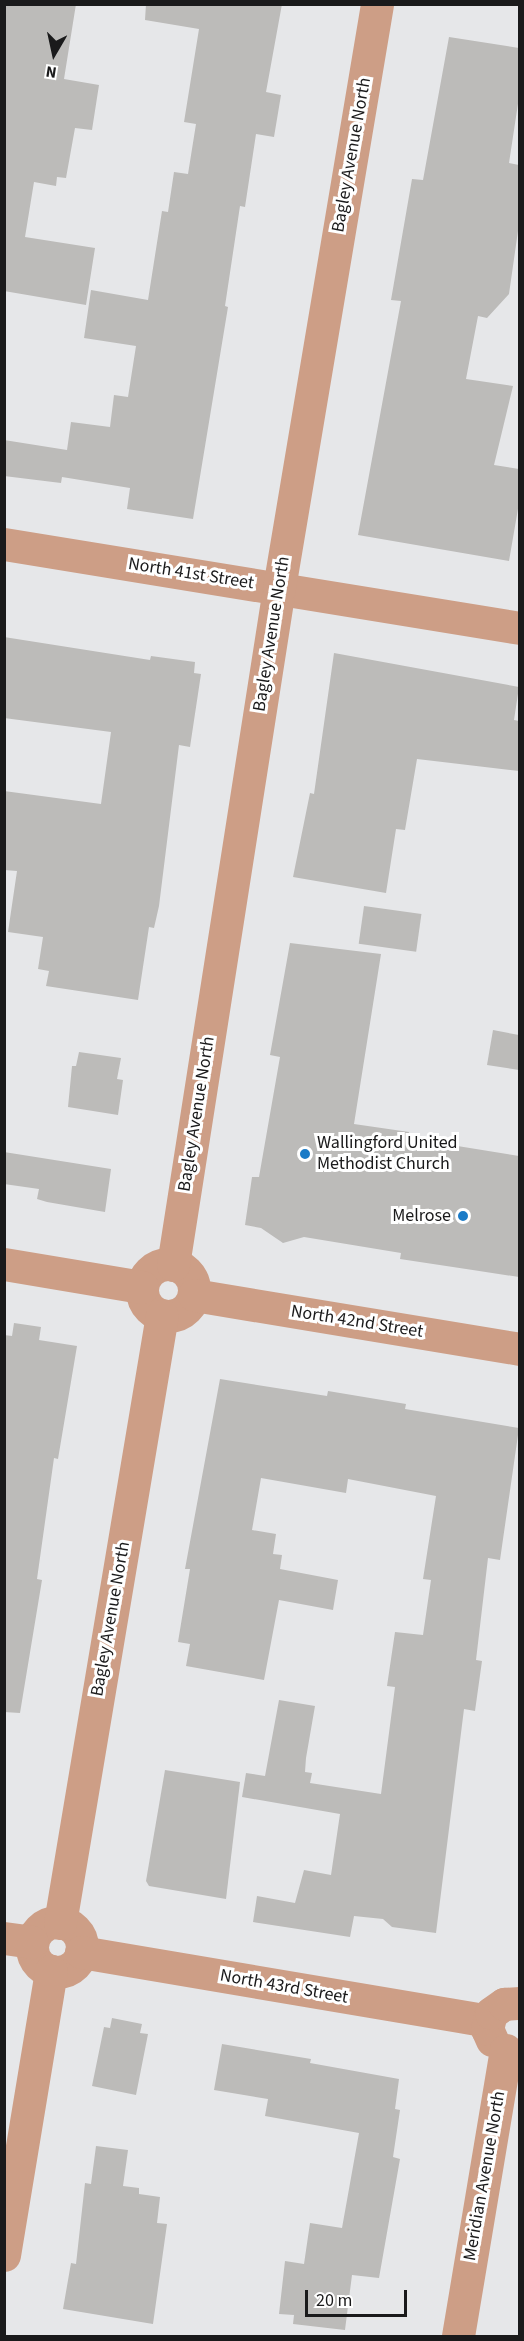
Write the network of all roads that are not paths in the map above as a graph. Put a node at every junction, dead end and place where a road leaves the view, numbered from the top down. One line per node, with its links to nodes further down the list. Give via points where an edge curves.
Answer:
1 (377, 4): 3 (street, Bagley Avenue North)
2 (4, 544): 3 (street, North 41st Street)
3 (279, 588): 4 (street, North 41st Street); 6 (street, Bagley Avenue North)
4 (519, 628)
5 (4, 1264): 7 (street)
6 (173, 1264): 7 (street, via 154,1268); 8 (street, via 190,1276)
7 (142, 1287): 9 (street, via 149,1308)
8 (194, 1295): 9 (street, via 183,1312); 10 (street, North 42nd Street)
9 (162, 1315): 11 (street, Bagley Avenue North)
10 (519, 1349)
11 (60, 1923): 12 (street); 13 (street, via 76,1932)
12 (18, 1940): 14 (street)
13 (81, 1952): 14 (street, via 71,1968); 16 (street, North 43rd Street)
14 (51, 1971): 18 (street)
15 (518, 1994): 16 (street, via 497,2007)
16 (488, 2021): 17 (street, via 490,2037)
17 (513, 2050): 19 (street, Meridian Avenue North)
18 (4, 2255)
19 (458, 2337)

